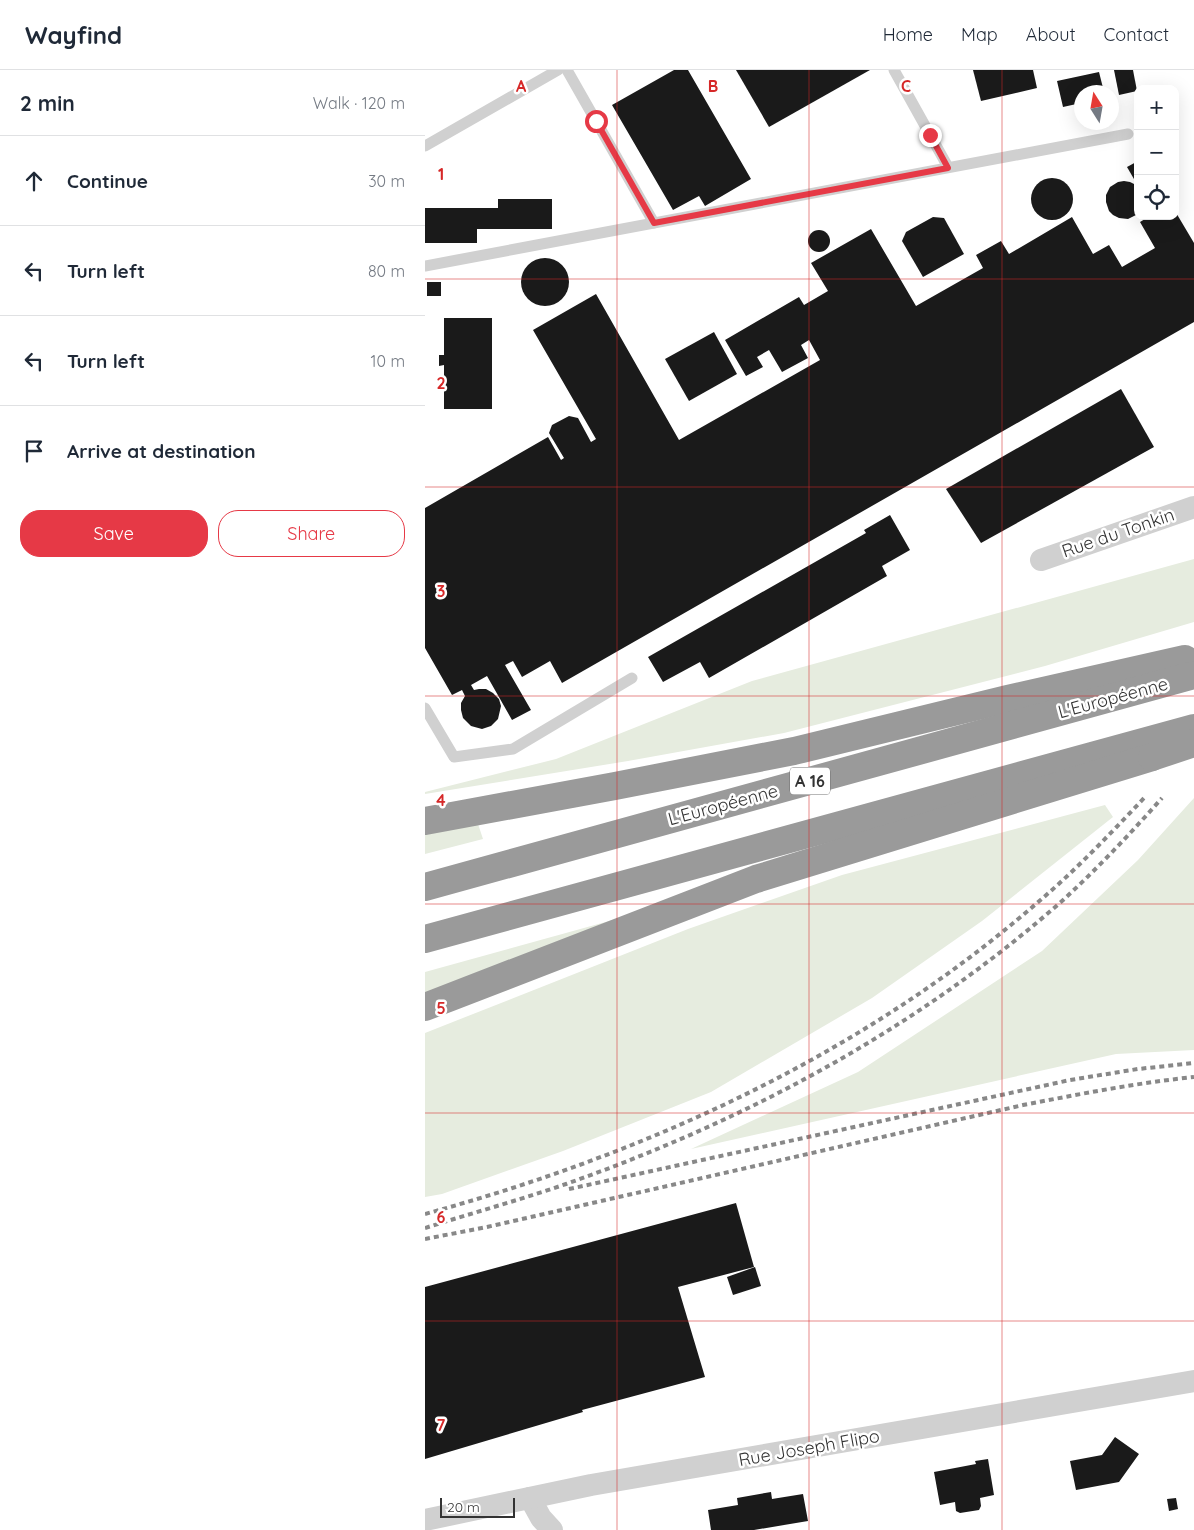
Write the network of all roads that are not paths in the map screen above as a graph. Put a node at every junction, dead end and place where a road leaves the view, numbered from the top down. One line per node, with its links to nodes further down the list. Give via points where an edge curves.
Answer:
1 (558, 70): 5 (lane)
2 (567, 70): 7 (lane)
3 (894, 70): 6 (lane)
4 (1128, 134): 6 (lane)
5 (425, 146)
6 (948, 168): 7 (lane)
7 (654, 223): 8 (lane)
8 (425, 266)
9 (1194, 507): 10 (street, Rue du Tonkin)
10 (1041, 560)
11 (1194, 657): 17 (highway, via 794,751)
12 (1194, 675): 18 (highway, L'Européenne / A 16)
13 (632, 678): 14 (lane, via 513,749 454,757)
14 (425, 708)
15 (1194, 728): 19 (highway)
16 (1194, 744): 20 (highway, bridge, via 756,879)
17 (425, 821)
18 (425, 887)
19 (425, 939)
20 (425, 1008)
21 (1194, 1381): 22 (street, Rue Joseph Flipo)
22 (530, 1498): 23 (street, Rue Joseph Flipo); 24 (street)
23 (425, 1520)
24 (552, 1530)

